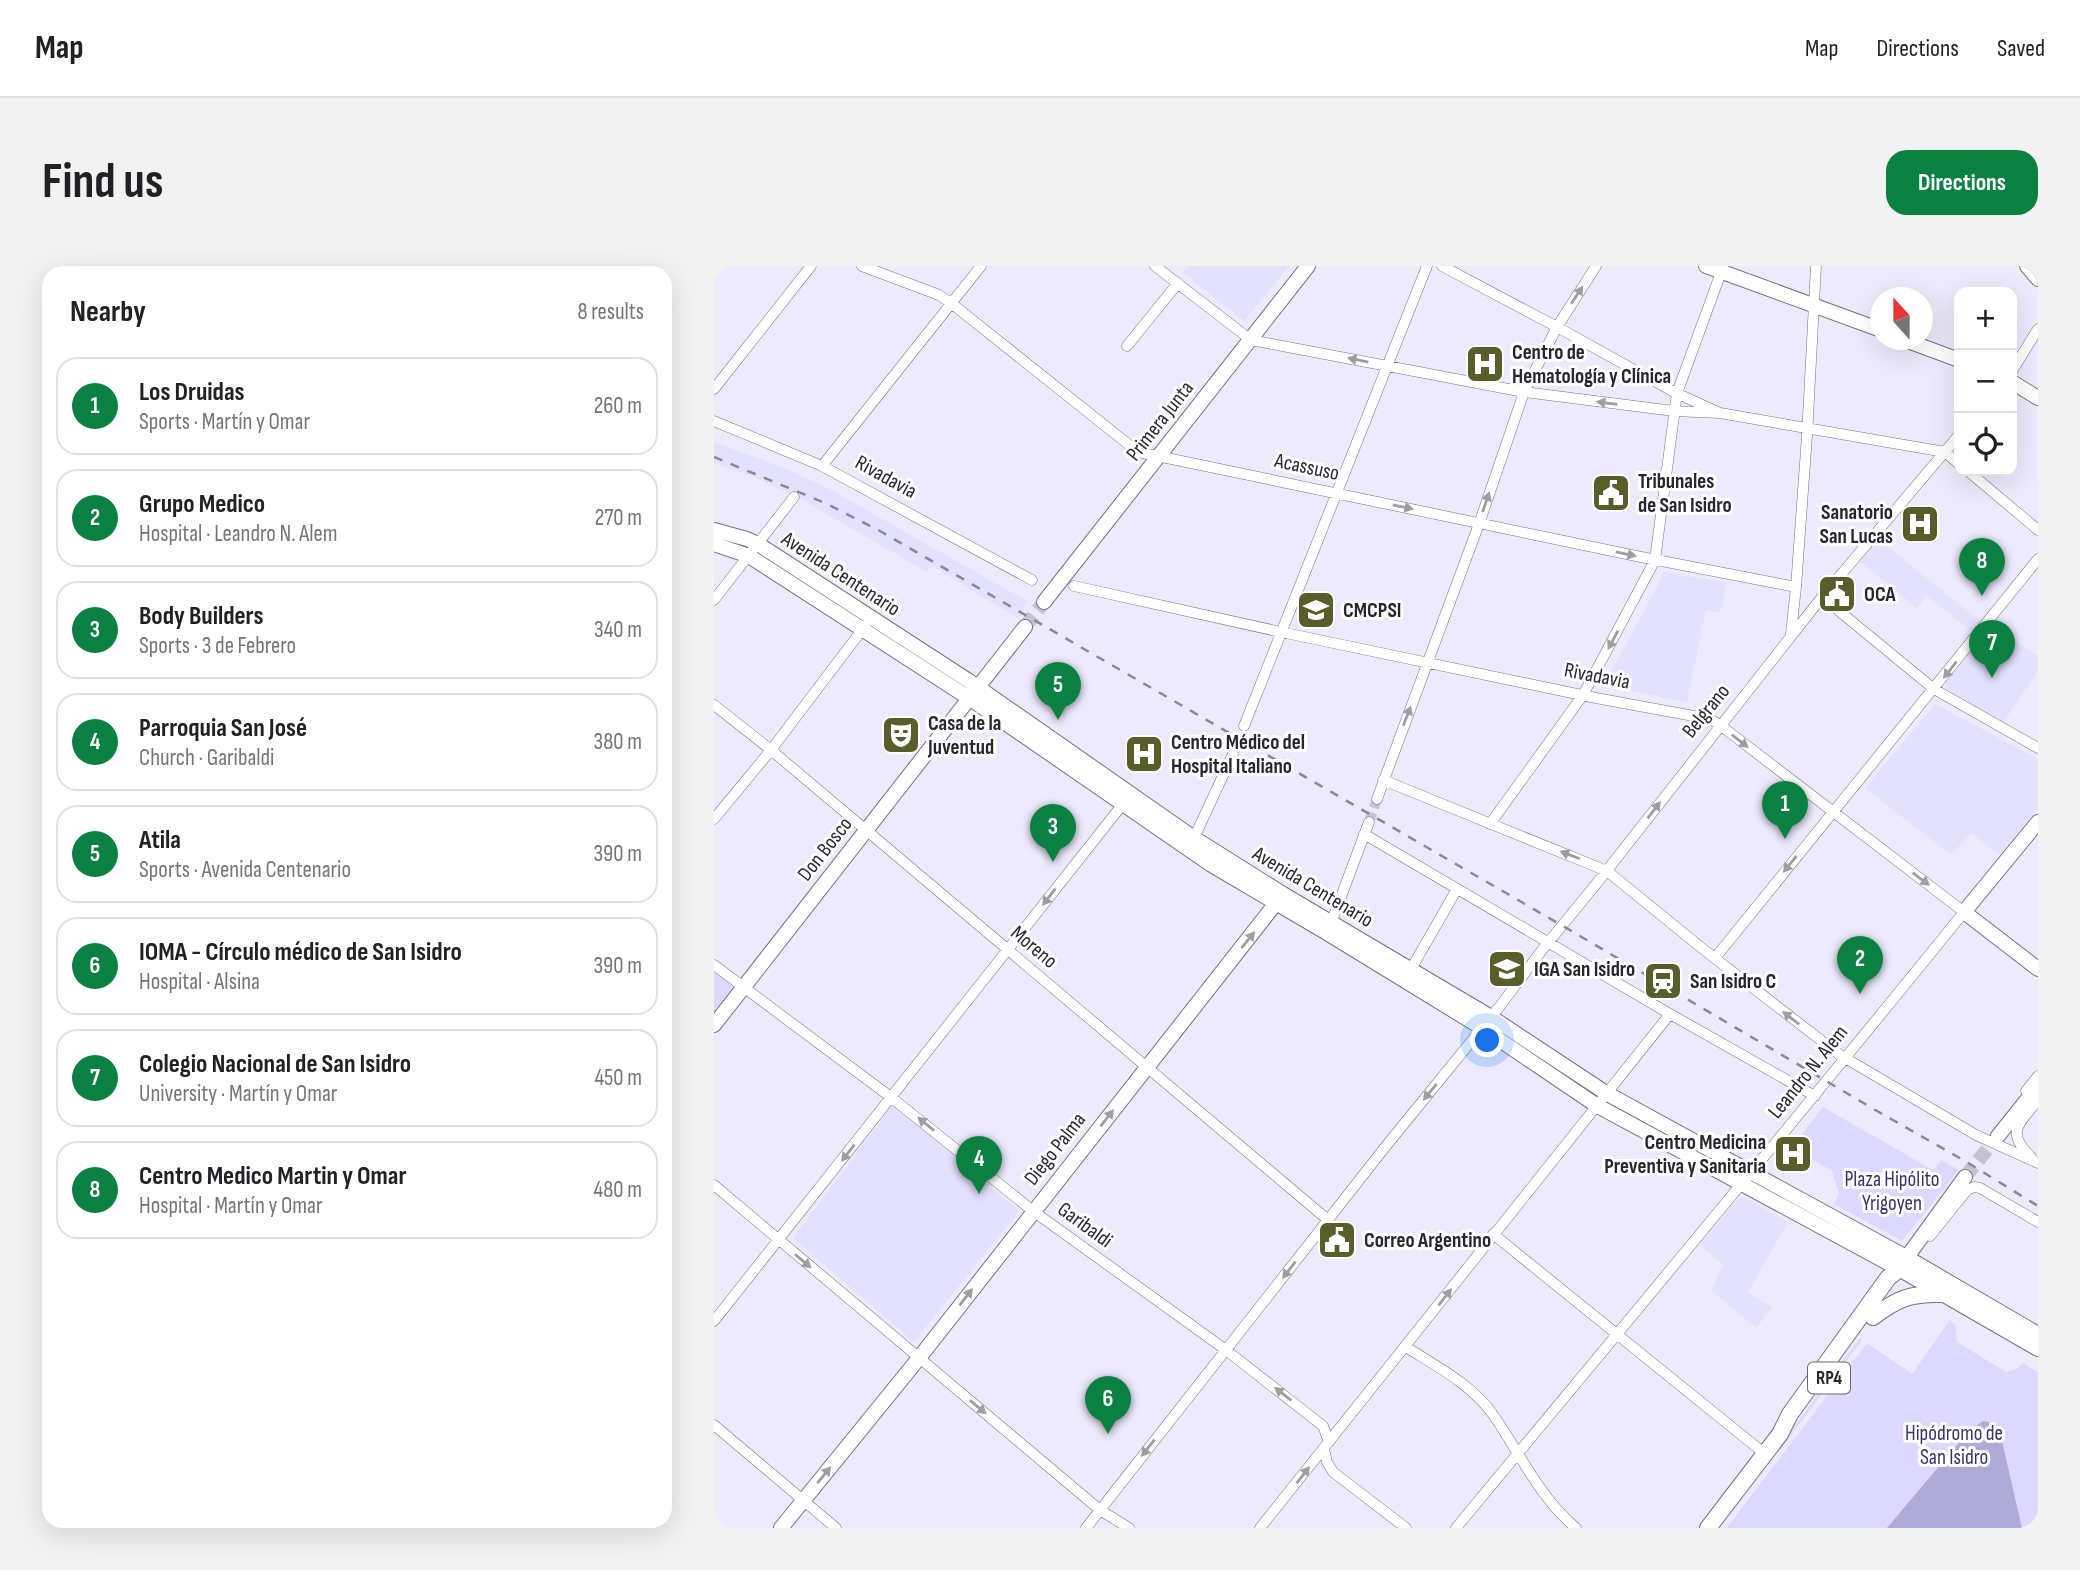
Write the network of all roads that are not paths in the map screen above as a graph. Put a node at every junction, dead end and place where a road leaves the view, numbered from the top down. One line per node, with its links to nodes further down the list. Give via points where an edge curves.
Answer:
1 (810, 266): 27 (street)
2 (862, 266): 15 (street, Acassuso)
3 (981, 266): 15 (street)
4 (1155, 266): 14 (street)
5 (1308, 266): 20 (main road, Primera Junta)
6 (1427, 266): 25 (street)
7 (1442, 266): 18 (street)
8 (1596, 266): 18 (street, one-way to 8)
9 (1706, 266): 12 (main road)
10 (1816, 266): 16 (street)
11 (2027, 266): 13 (main road)
12 (1723, 269): 16 (main road); 29 (street)
13 (2038, 279)
14 (1178, 283): 20 (street); 21 (street)
15 (951, 303): 37 (street, Acassuso, via 1138,452); 39 (street)
16 (1814, 304): 17 (main road); 34 (street)
17 (1870, 326)
18 (1557, 327): 28 (street); 29 (street)
19 (2038, 329): 24 (street)
20 (1251, 340): 25 (street, one-way to 20); 37 (main road, Primera Junta)
21 (1128, 346)
22 (1932, 350): 23 (main road)
23 (1954, 358)
24 (2017, 363)
25 (1387, 366): 28 (street); 41 (street)
26 (2017, 385): 30 (main road)
27 (714, 389)
28 (1524, 392): 31 (street, one-way to 28); 43 (street, one-way to 28)
29 (1677, 393): 31 (street); 32 (street)
30 (2038, 398)
31 (1674, 411): 32 (street); 49 (street)
32 (1720, 413): 34 (street)
33 (714, 421): 39 (street, Rivadavia)
34 (1808, 427): 36 (street); 52 (street)
35 (1954, 441): 36 (street, Belgrano)
36 (1945, 452): 38 (street); 53 (street, Belgrano)
37 (1158, 457): 41 (street, Acassuso); 55 (main road, Primera Junta)
38 (1954, 460)
39 (822, 466): 50 (street, Rivadavia)
40 (1974, 476): 45 (street)
41 (1337, 493): 43 (street, Acassuso, one-way to 43); 58 (street)
42 (794, 497): 47 (street)
43 (1479, 524): 49 (street, Acassuso, one-way to 49); 60 (street)
44 (714, 530): 47 (main road, Avenida Centenario, via 747,539)
45 (2038, 530)
46 (714, 544): 47 (main road, Avenida Centenario)
47 (754, 550): 54 (street); 56 (main road, Avenida Centenario)
48 (2038, 559): 61 (street, one-way to 61)
49 (1655, 560): 52 (street, Acassuso); 63 (street, one-way to 63)
50 (1032, 580)
51 (1074, 586): 58 (street, Rivadavia)
52 (1797, 587): 59 (street)
53 (1822, 597): 59 (street, Belgrano); 61 (street)
54 (714, 600)
55 (1044, 602)
56 (867, 624): 62 (main road, Avenida Centenario); 68 (street)
57 (1025, 627): 62 (main road)
58 (1281, 632): 60 (street, Rivadavia); 66 (street)
59 (1790, 636): 65 (street, Belgrano)
60 (1428, 662): 63 (street, Rivadavia); 70 (street, one-way to 60)
61 (1934, 690): 67 (street); 73 (street)
62 (973, 692): 72 (main road, Avenida Centenario); 78 (main road, Don Bosco)
63 (1583, 695): 65 (street, Rivadavia, via 1710,719); 77 (street)
64 (714, 705): 68 (street, Moreno)
65 (1720, 725): 73 (street, Rivadavia, one-way to 73); 81 (street, Belgrano, one-way to 65)
66 (1244, 726)
67 (2038, 748)
68 (771, 750): 74 (street); 78 (street, Moreno)
69 (1233, 754): 80 (street)
70 (1383, 780): 71 (street); 77 (street)
71 (1377, 799)
72 (1126, 800): 80 (main road, Avenida Centenario); 83 (main road, Avenida Centenario, via 1210,864); 87 (street, one-way to 87)
73 (1832, 811): 84 (street, Rivadavia, one-way to 84); 88 (street, one-way to 88)
74 (714, 819)
75 (1369, 822): 79 (street)
76 (2038, 822): 84 (main road, Leandro N. Alem)
77 (1490, 824): 81 (street, one-way to 77)
78 (866, 830): 87 (street, Moreno); 92 (main road, Don Bosco)
79 (1364, 834): 82 (street); 85 (street)
80 (1194, 838): 83 (main road, Avenida Centenario)
81 (1607, 870): 86 (street, Belgrano); 88 (street)
82 (1457, 889): 86 (street); 90 (street)
83 (1280, 898): 85 (main road, Avenida Centenario); 97 (main road, Diego Palma, one-way to 83)
84 (1964, 912): 91 (main road, Rivadavia); 96 (street, Leandro N. Alem)
85 (1329, 928): 90 (main road, Avenida Centenario); 94 (main road, Avenida Centenario)
86 (1548, 943): 93 (street); 94 (street, Belgrano)
87 (1008, 950): 97 (street, Moreno); 102 (street)
88 (1714, 958): 96 (street, one-way to 88)
89 (714, 965): 92 (street, Garibaldi)
90 (1411, 969): 94 (main road, Avenida Centenario)
91 (2038, 969)
92 (743, 988): 95 (main road, Don Bosco); 102 (street, Garibaldi)
93 (1670, 1014): 100 (street); 101 (street)
94 (1487, 1023): 100 (main road, Avenida Centenario); 104 (main road, Avenida Centenario); 113 (street, Belgrano, one-way to 113)
95 (714, 1025)
96 (1846, 1059): 101 (street, Leandro N. Alem); 105 (street)
97 (1147, 1067): 112 (main road, Diego Palma, one-way to 97); 113 (street, Moreno)
98 (2038, 1076): 105 (street, via 1996,1130)
99 (2038, 1086): 106 (main road)
100 (1606, 1093): 104 (street); 108 (main road, Avenida Centenario)
101 (1815, 1096): 108 (street, Leandro N. Alem)
102 (892, 1098): 112 (street, Garibaldi, one-way to 102); 116 (street, one-way to 116)
103 (2038, 1100): 107 (street, via 2017,1129 2016,1139)
104 (1596, 1105): 111 (main road, Avenida Centenario); 115 (street)
105 (1976, 1135): 107 (street)
106 (1998, 1136)
107 (2037, 1163)
108 (1753, 1172): 111 (street, Leandro N. Alem); 117 (main road, Avenida Centenario)
109 (1965, 1177): 117 (main road, RP4)
110 (714, 1185): 116 (street)
111 (1742, 1185): 117 (main road, Avenida Centenario); 122 (street, Leandro N. Alem)
112 (1033, 1211): 125 (street, Garibaldi); 126 (main road, Diego Palma, one-way to 112)
113 (1328, 1220): 125 (street, Belgrano, one-way to 125)
114 (2038, 1222): 117 (street, via 1980,1188 1967,1190 1921,1248)
115 (1493, 1234): 122 (street); 123 (street, one-way to 115)
116 (779, 1241): 120 (street); 126 (street, one-way to 126)
117 (1902, 1263): 118 (main road); 119 (main road, RP4, via 1897,1283); 121 (main road); 128 (main road, RP4)
118 (1942, 1294): 119 (main road, via 1902,1298); 124 (main road)
119 (1873, 1317): 128 (main road, RP4, via 1798,1420)
120 (714, 1321)
121 (2036, 1329)
122 (1619, 1334): 130 (street); 131 (street, Leandro N. Alem)
123 (1406, 1346): 129 (street); 131 (street, via 1481,1400)
124 (2038, 1349)
125 (1226, 1350): 129 (street, Garibaldi, one-way to 125, via 1323,1426); 133 (street, Belgrano, one-way to 133)
126 (919, 1358): 132 (main road, Diego Palma, one-way to 126); 133 (street, one-way to 133)
127 (714, 1425): 132 (street)
128 (1780, 1434): 130 (main road, RP4)
129 (1326, 1445): 138 (street, one-way to 129); 139 (street, Garibaldi, via 1333,1472)
130 (1765, 1454): 142 (main road, RP4)
131 (1517, 1455): 140 (street, Leandro N. Alem); 141 (street, via 1541,1491)
132 (804, 1500): 134 (main road, Diego Palma); 135 (street)
133 (1100, 1510): 136 (street, Belgrano); 137 (street)
134 (781, 1528)
135 (836, 1528)
136 (1086, 1528)
137 (1129, 1528)
138 (1260, 1528)
139 (1406, 1528)
140 (1456, 1528)
141 (1576, 1528)
142 (1708, 1528)

